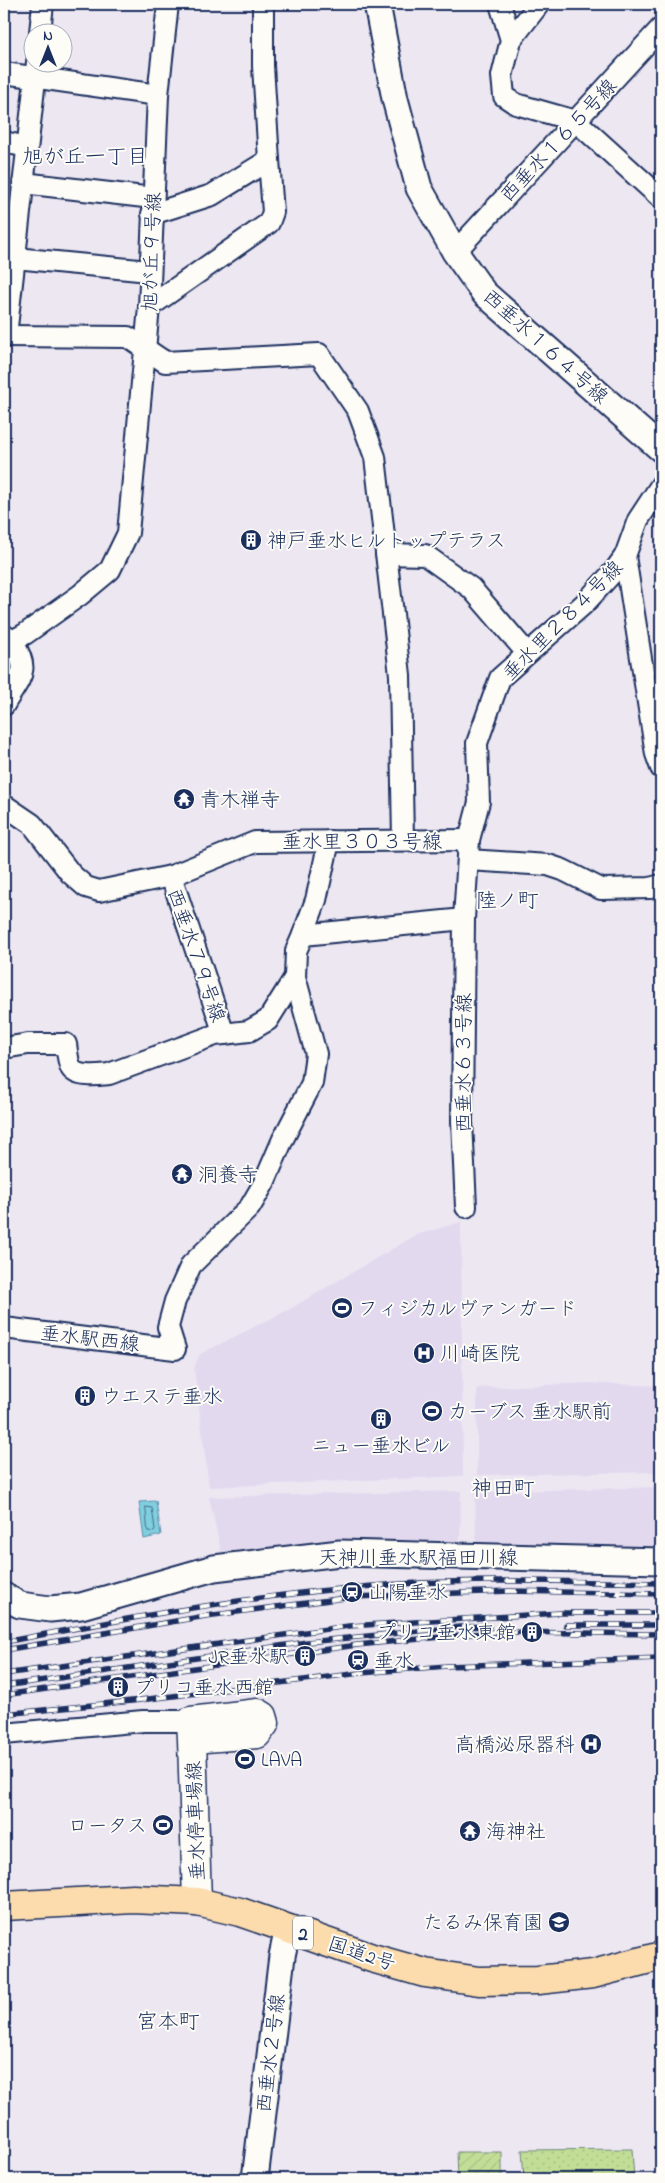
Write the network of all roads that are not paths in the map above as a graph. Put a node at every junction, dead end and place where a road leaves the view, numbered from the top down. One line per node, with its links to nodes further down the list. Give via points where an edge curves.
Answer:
1 (43, 4): 7 (street)
2 (168, 4): 14 (street, 旭が丘９号線)
3 (263, 4): 18 (street)
4 (378, 4): 23 (street, 西垂水１６４号線, via 395,99 419,188)
5 (500, 4): 9 (street)
6 (539, 4): 9 (street)
7 (41, 22)
8 (661, 28): 15 (street, 西垂水１６５号線)
9 (511, 40): 15 (street, via 502,76 504,96 516,104)
10 (22, 71): 13 (street)
11 (36, 72): 17 (street)
12 (46, 72): 14 (street)
13 (4, 73)
14 (158, 95): 21 (street, 旭が丘９号線)
15 (576, 121): 20 (street); 23 (street, 西垂水１６５号線)
16 (4, 142): 17 (street)
17 (27, 146): 19 (street)
18 (269, 160): 21 (street, via 212,194); 27 (street, via 273,212 269,223)
19 (23, 183): 21 (street); 22 (street)
20 (661, 198)
21 (153, 206): 25 (street, 旭が丘９号線)
22 (11, 218): 24 (street)
23 (455, 252): 30 (street, 西垂水１６４号線, via 484,292)
24 (15, 258): 25 (street); 26 (street)
25 (149, 271): 27 (street, 旭が丘９号線)
26 (7, 306): 28 (street)
27 (149, 307): 29 (street, 旭が丘９号線)
28 (5, 336): 29 (street, via 128,337)
29 (146, 351): 32 (street, via 165,362 319,354 358,411 375,456); 34 (street, 旭が丘９号線, via 128,533 110,570 25,634)
30 (661, 449)
31 (661, 485): 33 (street, via 638,520)
32 (386, 554): 35 (street, via 425,554 471,588); 39 (street, via 400,675)
33 (626, 556): 35 (street, 垂水里２８４号線, via 585,602); 37 (street, via 656,754)
34 (8, 638): 36 (street, via 22,656 24,669)
35 (527, 653): 41 (street, 垂水里２８４号線, via 500,678 477,743 479,802)
36 (4, 705)
37 (661, 768)
38 (4, 805): 42 (street, via 32,824 86,887 99,891)
39 (403, 840): 40 (street, 垂水里３０３号線); 41 (street, 垂水里３０３号線)
40 (329, 841): 42 (street, 垂水里３０３号線, via 255,842); 45 (street, via 316,900)
41 (468, 850): 43 (street, 垂水里３０３号線, via 548,865 601,889); 44 (street, 垂水里２８４号線)
42 (171, 876): 47 (street, 西垂水７９号線)
43 (661, 885)
44 (464, 919): 45 (street); 49 (street, 西垂水６３号線, via 462,1121)
45 (303, 935): 46 (street, via 296,951)
46 (295, 977): 47 (street, via 268,1020 249,1031); 50 (street, 垂水駅西線, via 316,1054 312,1083 250,1207 191,1265 168,1327 175,1349)
47 (224, 1034): 48 (street, via 96,1076 76,1073 72,1069 66,1044)
48 (4, 1048)
49 (466, 1207)
50 (4, 1328)
51 (661, 1561): 52 (street, 天神川垂水駅福田川線, via 340,1553 214,1568 81,1606 50,1609 20,1605)
52 (4, 1596)
53 (192, 1730): 54 (street, via 144,1721); 55 (main road, 垂水停車場線)
54 (4, 1734)
55 (198, 1902): 56 (highway, 国道2号 / 2, via 133,1899); 57 (highway, 国道2号 / 2)
56 (4, 1906)
57 (288, 1928): 58 (highway, 国道2号 / 2, via 372,1958 479,1981 538,1980 593,1974); 59 (street, 西垂水２号線)
58 (661, 1956)
59 (255, 2179)

